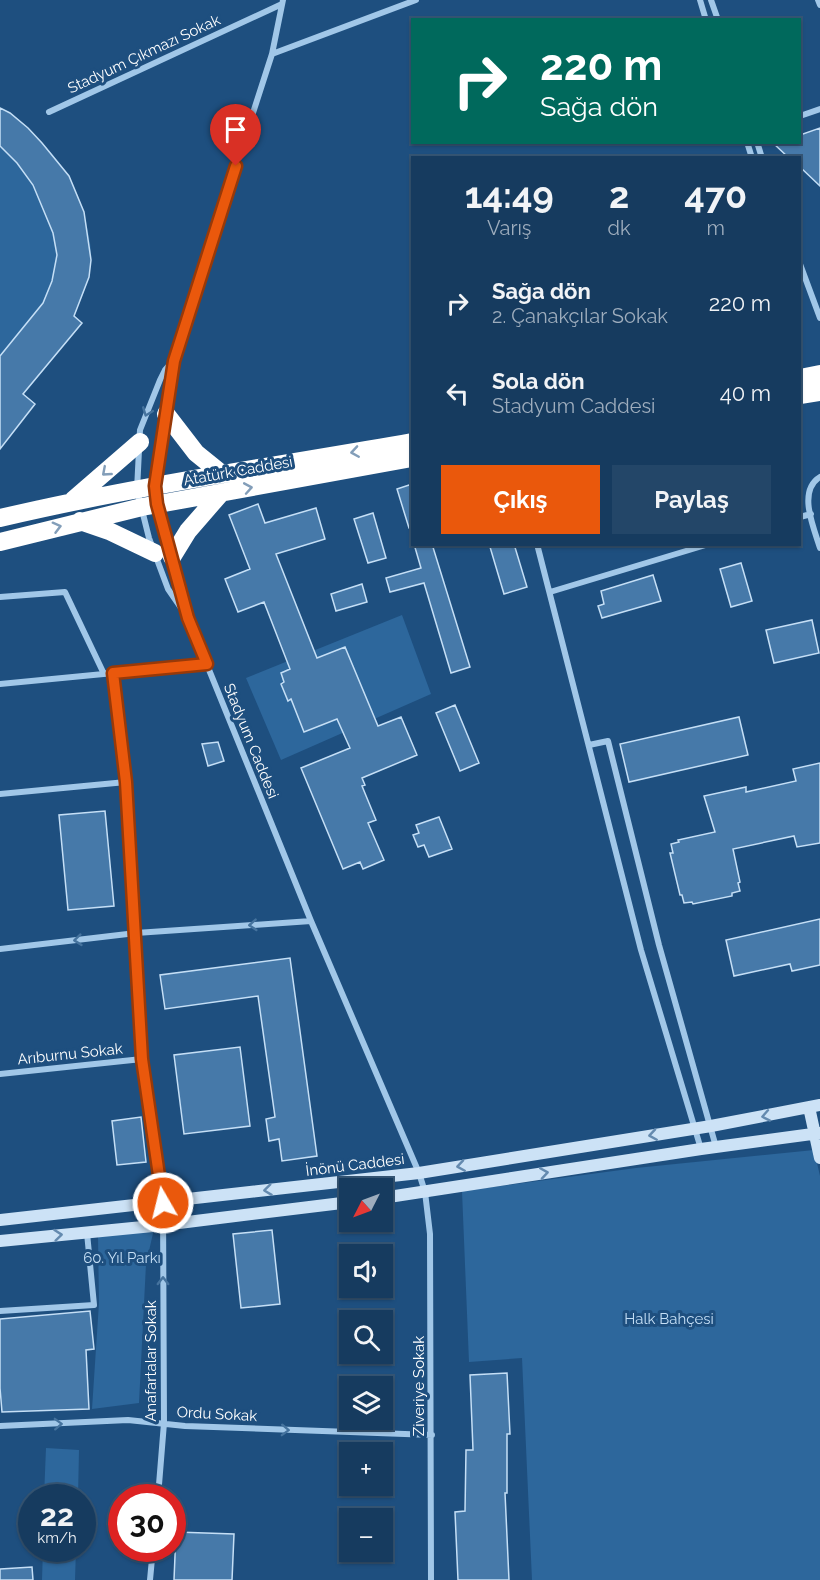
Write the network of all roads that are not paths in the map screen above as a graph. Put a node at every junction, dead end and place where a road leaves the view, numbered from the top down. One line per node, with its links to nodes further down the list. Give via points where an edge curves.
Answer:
1 (416, 0): 6 (street)
2 (699, 0): 8 (street)
3 (711, 0): 9 (street)
4 (818, 0): 7 (street)
5 (282, 2): 10 (street, Stadyum Caddesi); 12 (street, Stadyum Çıkmazı Sokak)
6 (397, 3): 10 (street)
7 (820, 5)
8 (705, 18)
9 (717, 18)
10 (272, 54): 18 (street, Stadyum Caddesi)
11 (820, 109): 13 (street)
12 (49, 112)
13 (801, 116)
14 (801, 267): 15 (street)
15 (815, 305): 16 (street); 17 (street)
16 (801, 310)
17 (820, 318)
18 (174, 361): 23 (street); 24 (street, Stadyum Caddesi, one-way to 24, via 160,380 140,430)
19 (820, 374): 20 (highway)
20 (801, 378)
21 (820, 392): 22 (highway)
22 (801, 395)
23 (166, 414): 27 (highway, via 196,453); 30 (street)
24 (140, 442): 30 (street, Stadyum Caddesi); 31 (highway, one-way to 31)
25 (411, 442): 27 (highway, Atatürk Caddesi, one-way to 27)
26 (411, 458): 29 (highway, Atatürk Caddesi, one-way to 26)
27 (222, 474): 30 (highway, Atatürk Caddesi)
28 (820, 477): 32 (street, via 809,489)
29 (221, 493): 30 (highway, Atatürk Caddesi); 40 (highway)
30 (148, 497): 31 (highway, Atatürk Caddesi); 35 (highway, Atatürk Caddesi); 40 (street, Stadyum Caddesi); 40 (street)
31 (71, 502): 33 (highway, Atatürk Caddesi)
32 (811, 514): 34 (street); 39 (street)
33 (0, 518)
34 (801, 518)
35 (80, 521): 36 (highway, Atatürk Caddesi, one-way to 35); 40 (highway)
36 (0, 542)
37 (538, 546): 41 (street)
38 (703, 546): 41 (street)
39 (820, 548)
40 (163, 555): 43 (street); 43 (street, Stadyum Caddesi, via 168,589)
41 (549, 592): 48 (street)
42 (0, 597): 46 (street, via 65,592)
43 (188, 618): 44 (street, Stadyum Caddesi)
44 (207, 664): 45 (street); 51 (street, Stadyum Caddesi)
45 (113, 673): 46 (street); 49 (street, Anafartalar Sokak)
46 (104, 674): 47 (street)
47 (0, 684)
48 (589, 745): 57 (street, via 608,741 659,945); 58 (street, via 641,950)
49 (126, 782): 50 (street); 52 (street, Anafartalar Sokak)
50 (0, 794)
51 (311, 921): 52 (street, one-way to 52); 63 (street, Stadyum Caddesi)
52 (136, 933): 53 (street, one-way to 53); 54 (street, Anafartalar Sokak)
53 (0, 949)
54 (142, 1059): 55 (street, Arıburnu Sokak); 66 (street, Anafartalar Sokak)
55 (0, 1074)
56 (814, 1106): 57 (main road, İnönü Caddesi, one-way to 57); 59 (main road)
57 (711, 1126): 58 (main road, İnönü Caddesi); 60 (street)
58 (694, 1128): 61 (street); 63 (main road, İnönü Caddesi, one-way to 63)
59 (817, 1134): 60 (main road); 62 (main road)
60 (716, 1147): 61 (main road)
61 (701, 1149): 64 (main road, one-way to 61)
62 (820, 1158)
63 (419, 1173): 64 (street, Stadyum Caddesi); 66 (main road, İnönü Caddesi, one-way to 66)
64 (426, 1192): 65 (main road); 75 (street, Ziveriye Sokak)
65 (393, 1196)
66 (163, 1203): 68 (main road, İnönü Caddesi); 69 (street, Anafartalar Sokak)
67 (339, 1203): 69 (main road)
68 (0, 1220)
69 (163, 1225): 70 (main road); 73 (street, Anafartalar Sokak, one-way to 69)
70 (87, 1232): 71 (main road, one-way to 70); 72 (street, via 94,1305)
71 (0, 1241)
72 (0, 1311)
73 (164, 1423): 74 (street, Ordu Sokak, one-way to 73, via 128,1420); 75 (street, Ordu Sokak, one-way to 75); 76 (street, Anafartalar Sokak)
74 (0, 1426)
75 (432, 1436): 79 (street, Ziveriye Sokak)
76 (159, 1484)
77 (152, 1562): 78 (street)
78 (150, 1580)
79 (431, 1580)

